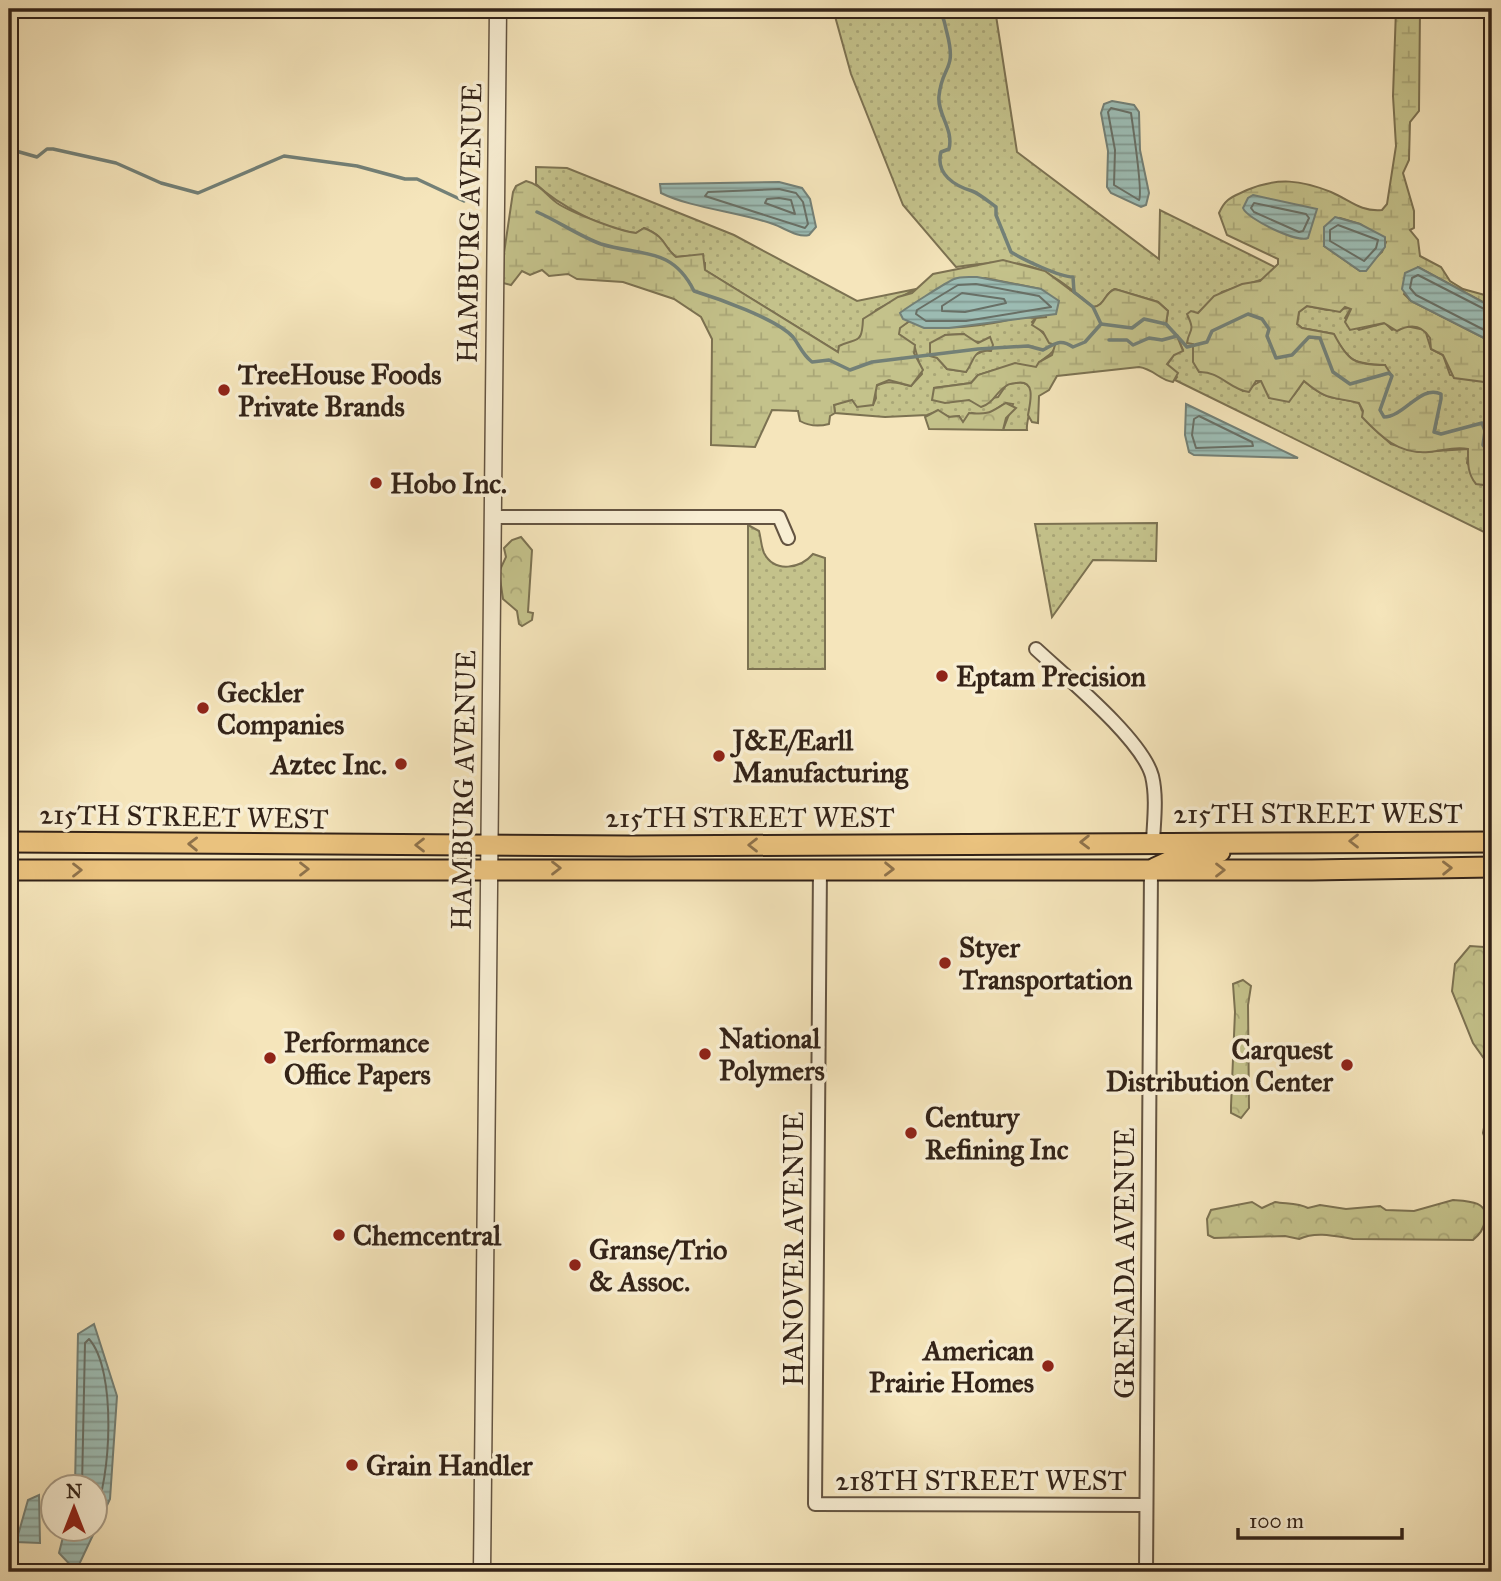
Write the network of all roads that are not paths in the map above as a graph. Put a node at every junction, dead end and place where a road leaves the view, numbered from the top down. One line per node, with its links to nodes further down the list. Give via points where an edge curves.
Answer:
1 (498, 9): 2 (street, HAMBURG AVENUE)
2 (493, 517): 3 (street, via 779,517); 9 (street, HAMBURG AVENUE)
3 (788, 538)
4 (1036, 649): 5 (street, via 1143,758 1154,790)
5 (1153, 841): 6 (main road, 215TH STREET WEST); 9 (main road, 215TH STREET WEST, one-way to 9); 13 (main road, via 1128,858)
6 (1311, 841): 8 (main road, 215TH STREET WEST, one-way to 6); 15 (main road, via 1285,850 1181,856)
7 (9, 842): 9 (main road, 215TH STREET WEST, one-way to 7)
8 (1492, 842)
9 (489, 845): 12 (street, HAMBURG AVENUE)
10 (1492, 867): 15 (main road, 215TH STREET WEST, one-way to 10)
11 (820, 868): 12 (main road, 215TH STREET WEST, one-way to 11); 13 (main road, 215TH STREET WEST, one-way to 13); 16 (street, HANOVER AVENUE)
12 (488, 869): 14 (main road, 215TH STREET WEST, one-way to 12); 18 (street, HAMBURG AVENUE)
13 (970, 869): 15 (main road, 215TH STREET WEST)
14 (9, 870)
15 (1152, 870): 17 (street, GRENADA AVENUE)
16 (816, 1504): 17 (street, 218TH STREET WEST)
17 (1146, 1505): 19 (street, GRENADA AVENUE)
18 (482, 1572)
19 (1146, 1572)

